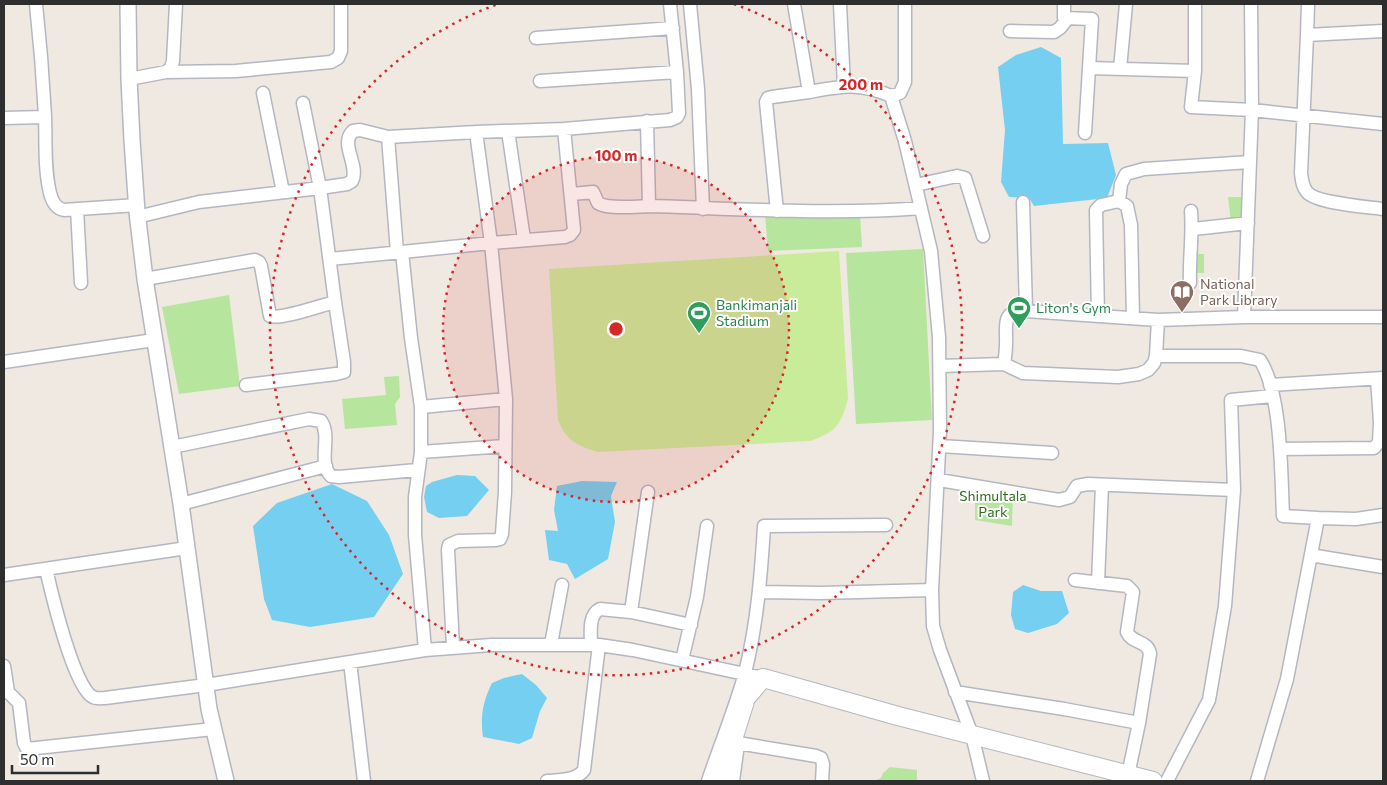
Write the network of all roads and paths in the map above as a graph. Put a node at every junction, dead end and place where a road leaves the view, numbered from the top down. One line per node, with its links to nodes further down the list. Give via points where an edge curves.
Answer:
1 (36, 4): 35 (street)
2 (128, 4): 26 (street)
3 (176, 4): 24 (street, via 173,61)
4 (341, 4): 24 (street, via 341,51 331,62 236,71)
5 (670, 4): 16 (street)
6 (690, 4): 54 (street, via 698,89)
7 (794, 4): 29 (street)
8 (840, 4): 28 (street)
9 (904, 4): 31 (street, via 904,82 900,93)
10 (1064, 4): 15 (street, via 1064,18)
11 (1126, 4): 22 (street)
12 (1195, 4): 23 (street)
13 (1251, 4): 33 (street)
14 (1308, 4): 19 (street)
15 (1068, 18): 17 (street, via 1054,32); 21 (street, via 1092,19)
16 (672, 28): 20 (street); 25 (street)
17 (1010, 31)
18 (1383, 31): 19 (street)
19 (1307, 35): 34 (street)
20 (536, 38)
21 (1089, 68): 22 (street); 42 (street)
22 (1120, 69): 23 (street)
23 (1195, 71): 33 (street, via 1191,107)
24 (166, 72): 26 (street)
25 (677, 72): 27 (street); 37 (street, via 678,117)
26 (129, 79): 56 (street)
27 (540, 81)
28 (844, 86): 29 (street); 31 (street, via 869,88)
29 (809, 92): 57 (street, via 768,98 766,102)
30 (263, 93): 47 (street)
31 (891, 96): 45 (street)
32 (304, 102): 46 (street)
33 (1252, 110): 34 (street); 44 (street)
34 (1305, 116): 38 (street); 55 (street, via 1302,184 1308,194 1318,199)
35 (45, 117): 36 (street); 53 (street, via 45,152 53,202 60,209)
36 (4, 118)
37 (647, 121): 39 (street); 51 (street)
38 (1383, 124)
39 (564, 129): 40 (street); 48 (street)
40 (508, 131): 41 (street); 62 (street)
41 (476, 132): 43 (street); 63 (street)
42 (1085, 133)
43 (388, 137): 46 (street, via 353,131 348,139 354,169 352,181); 64 (street)
44 (1250, 162): 49 (street, via 1132,172 1123,178); 59 (street)
45 (916, 185): 52 (street); 61 (street, via 957,176 965,178)
46 (320, 188): 47 (street); 65 (street)
47 (282, 192): 56 (street)
48 (572, 194): 51 (street, via 592,192 601,206); 62 (street, via 574,230 570,236)
49 (1120, 201): 71 (street, via 1101,205 1096,210); 73 (street, via 1127,206 1131,226)
50 (1023, 202): 70 (street)
51 (649, 206): 54 (street)
52 (922, 208): 57 (street); 80 (street, via 931,251)
53 (77, 209): 56 (street); 67 (street)
54 (703, 209): 57 (street)
55 (1383, 209)
56 (137, 211): 66 (street)
57 (777, 211)
58 (1191, 211): 60 (street)
59 (1248, 223): 60 (street); 72 (street)
60 (1192, 229): 68 (street)
61 (982, 236)
62 (524, 240): 63 (street)
63 (491, 242): 64 (street); 84 (street)
64 (400, 252): 65 (street); 85 (street)
65 (330, 258): 69 (street)
66 (145, 279): 69 (street, via 255,260 261,266 270,316 287,315); 76 (street)
67 (81, 283)
68 (1190, 283)
69 (335, 302): 82 (street, via 344,372)
70 (1026, 311): 71 (street); 79 (street, via 1012,314 1005,322)
71 (1098, 316): 73 (street)
72 (1244, 317): 74 (street); 75 (street)
73 (1133, 318): 75 (street)
74 (1383, 318)
75 (1158, 320): 77 (street)
76 (154, 340): 78 (street); 89 (street)
77 (1156, 356): 79 (street, via 1148,370 1118,377 1023,373); 83 (street, via 1252,357 1263,364)
78 (4, 362)
79 (1004, 364): 80 (street)
80 (940, 366): 88 (street)
81 (1380, 379): 83 (street); 86 (street)
82 (246, 385)
83 (1272, 391): 90 (street); 97 (street, via 1231,400)
84 (506, 399): 85 (street); 87 (street)
85 (421, 407): 91 (street)
86 (1381, 422): 90 (street, via 1379,442 1374,448)
87 (505, 446): 91 (street); 118 (street, via 500,539 458,541 449,545)
88 (940, 446): 92 (street); 95 (street)
89 (172, 447): 93 (street, via 316,420 325,430); 99 (street)
90 (1280, 449): 101 (street, via 1282,516)
91 (421, 452): 94 (street)
92 (1052, 454)
93 (326, 466): 94 (street, via 334,477); 99 (street)
94 (417, 470): 119 (street, via 415,535)
95 (939, 480): 96 (street, via 1059,500 1070,497 1077,486); 112 (street)
96 (1102, 485): 97 (street); 110 (street)
97 (1234, 490): 143 (street, via 1225,606 1209,700)
98 (648, 492): 114 (street)
99 (181, 504): 104 (street)
100 (1383, 515): 101 (street, via 1356,519)
101 (1318, 518): 105 (street)
102 (886, 524): 113 (street, via 764,526)
103 (707, 526): 115 (street)
104 (187, 548): 107 (street); 125 (street)
105 (1310, 557): 106 (street); 144 (street, via 1287,679)
106 (1383, 566)
107 (46, 569): 108 (street); 125 (street, via 64,639 86,691 93,698)
108 (4, 575)
109 (1075, 580): 110 (street)
110 (1098, 583): 129 (street, via 1127,586 1133,592 1127,632 1132,639 1146,644 1150,654)
111 (562, 585): 116 (street)
112 (932, 590): 113 (street); 126 (street, via 933,626)
113 (760, 592): 123 (street)
114 (631, 612): 115 (street); 117 (street, via 596,611 592,619)
115 (691, 625): 120 (street)
116 (551, 644): 117 (street); 118 (street)
117 (595, 645): 120 (street); 136 (street, via 584,770 575,778)
118 (453, 647): 119 (street)
119 (425, 650): 121 (street)
120 (682, 660): 123 (street)
121 (350, 662): 125 (street); 135 (street)
122 (4, 666): 127 (street)
123 (744, 674): 124 (street); 137 (street)
124 (763, 678): 128 (main road, via 746,698); 131 (main road)
125 (206, 685): 130 (street)
126 (955, 692): 129 (street); 131 (street)
127 (7, 694): 130 (street, via 19,702 27,749)
128 (743, 707): 132 (street); 138 (main road)
129 (1139, 724): 133 (street)
130 (213, 729): 134 (street)
131 (972, 735): 133 (main road); 141 (street)
132 (738, 743): 139 (street); 140 (street, via 821,758)
133 (1128, 775): 142 (main road)
134 (226, 781)
135 (364, 781)
136 (547, 781)
137 (708, 781)
138 (720, 781)
139 (733, 781)
140 (822, 781)
141 (983, 781)
142 (1153, 781)
143 (1167, 781)
144 (1257, 781)

